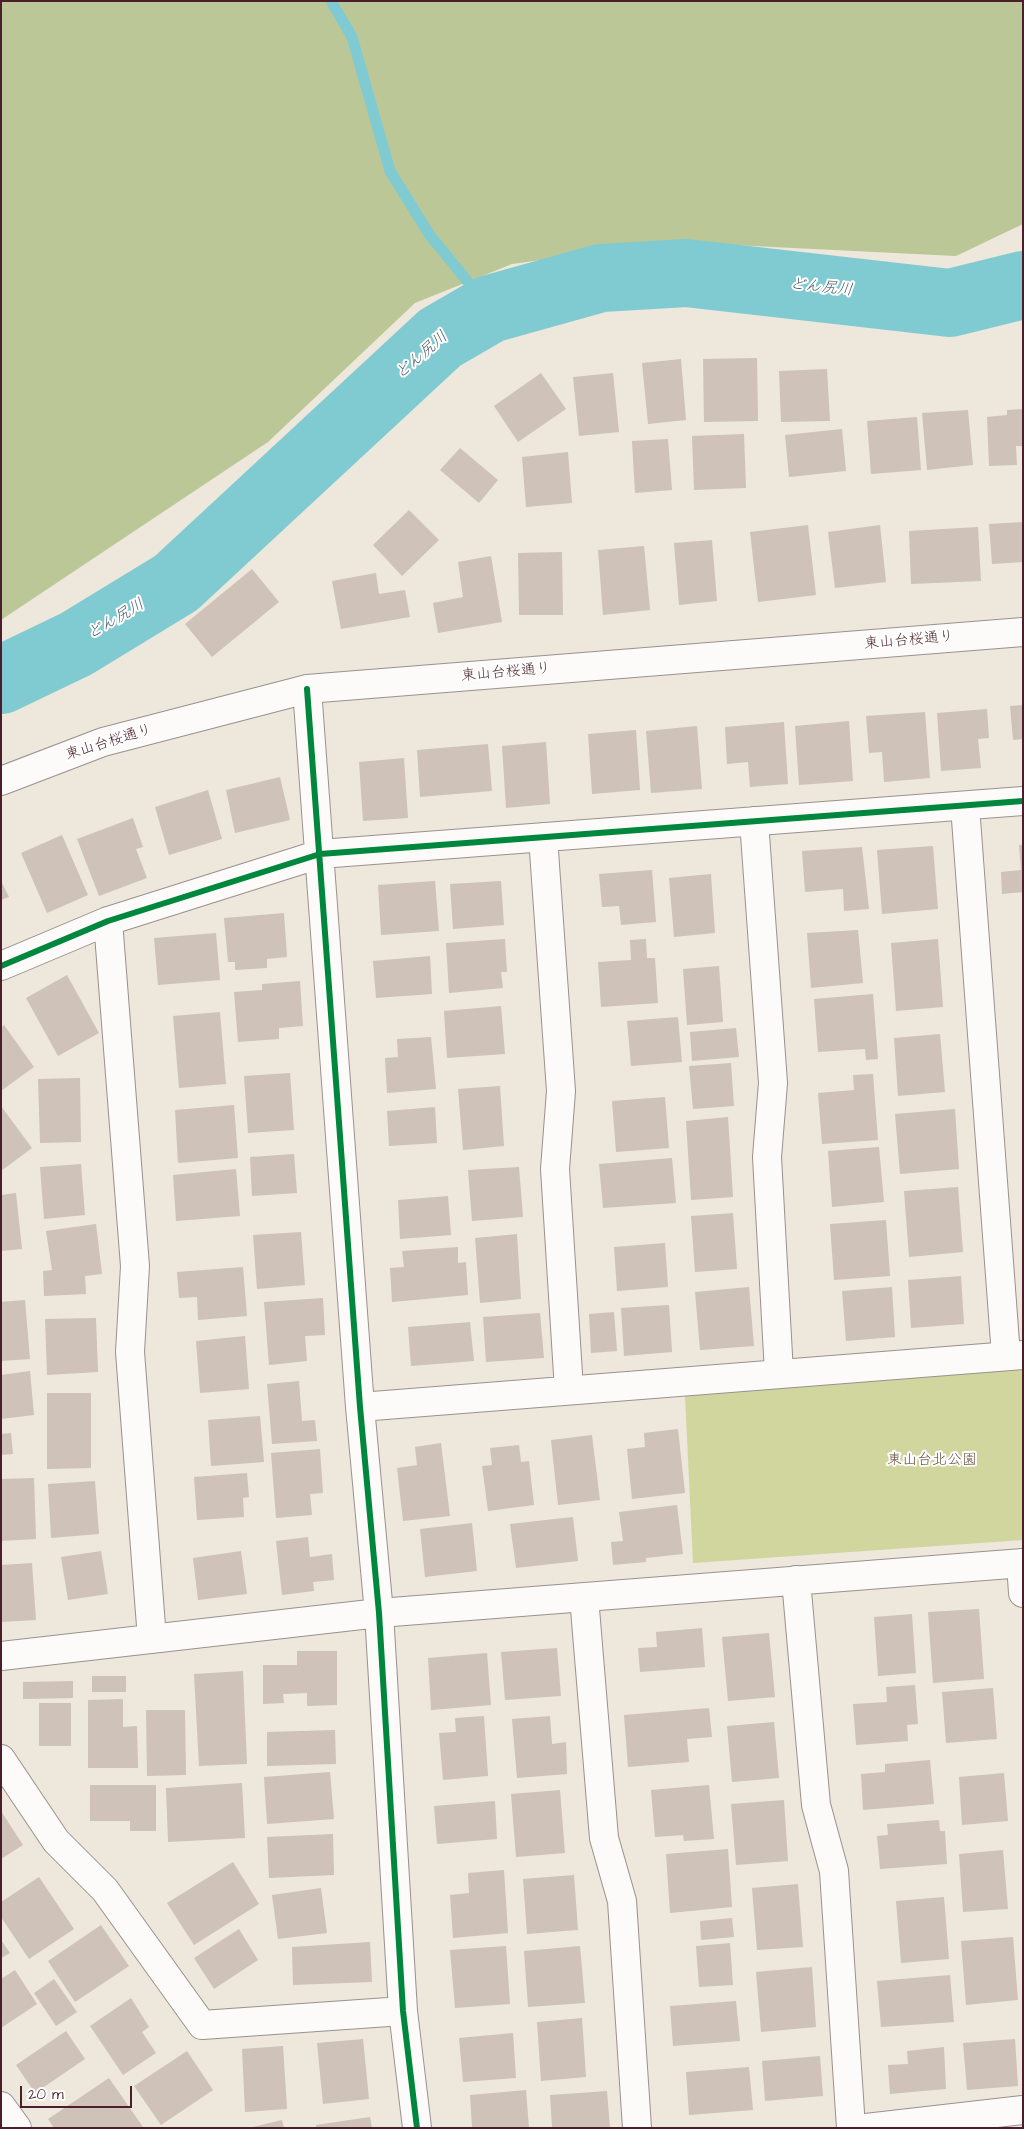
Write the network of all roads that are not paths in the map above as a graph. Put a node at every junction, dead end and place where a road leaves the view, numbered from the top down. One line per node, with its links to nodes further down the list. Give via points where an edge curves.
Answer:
1 (1023, 632): 2 (street, 東山台桜通り)
2 (307, 689): 3 (street, 東山台桜通り, via 104,742); 8 (street)
3 (1, 781)
4 (1023, 801): 5 (street)
5 (965, 806): 6 (street); 11 (street)
6 (754, 821): 7 (street); 12 (street, via 773,1083 767,1157)
7 (543, 837): 8 (street); 13 (street, via 561,1091 555,1169)
8 (320, 854): 9 (street); 14 (street)
9 (108, 921): 10 (street); 20 (street, via 135,1266 130,1352)
10 (1, 966)
11 (1014, 1355): 12 (street)
12 (779, 1373): 13 (street)
13 (569, 1390): 14 (street)
14 (360, 1407): 19 (street)
15 (1022, 1563): 16 (street); 17 (street)
16 (796, 1580): 18 (street); 30 (street, via 816,1805 834,1871)
17 (1023, 1593)
18 (584, 1597): 19 (street); 29 (street, via 604,1838 622,1901)
19 (379, 1613): 20 (street); 23 (street)
20 (152, 1639): 21 (street)
21 (1, 1656)
22 (1, 1759): 23 (street, via 56,1841 105,1890 202,2025)
23 (403, 2011): 28 (street)
24 (1, 2106): 27 (street)
25 (1023, 2110): 26 (street)
26 (974, 2122): 31 (street)
27 (17, 2128)
28 (417, 2128)
29 (637, 2128)
30 (851, 2128)
31 (866, 2128)

